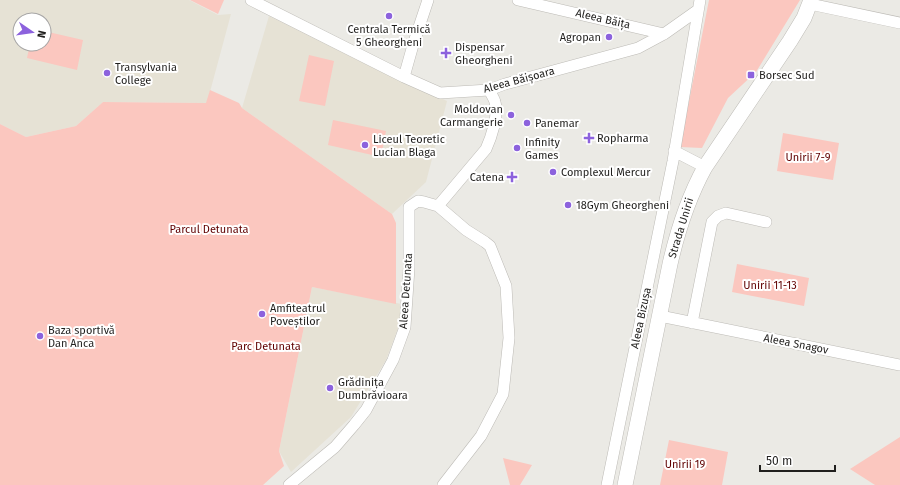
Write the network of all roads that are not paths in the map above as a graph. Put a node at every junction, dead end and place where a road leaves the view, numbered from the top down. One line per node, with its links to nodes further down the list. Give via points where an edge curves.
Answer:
1 (251, 0): 8 (street, Aleea Băișoara)
2 (428, 0): 8 (street)
3 (518, 0): 7 (street, Aleea Băița)
4 (811, 2): 6 (street); 11 (main road, Strada Unirii, via 774,67)
5 (699, 5): 7 (street, Aleea Băișoara); 10 (street, Aleea Bizușa)
6 (900, 23)
7 (664, 34): 9 (street, Aleea Băișoara, via 638,48)
8 (404, 77): 9 (street, Aleea Băișoara, via 440,93)
9 (489, 90): 12 (street, via 495,103 495,110 491,138 486,150)
10 (674, 151): 11 (street); 19 (street, Aleea Bizușa)
11 (705, 167): 14 (main road, Strada Unirii, via 679,226)
12 (438, 206): 17 (street, Aleea Detunata, via 418,201 409,207 409,268 405,327 393,360 366,410 354,425 335,447); 18 (street, Aleea Detunata, via 490,246 506,286 509,338 503,394 481,436)
13 (766, 222): 15 (street, via 726,213 712,222)
14 (660, 316): 15 (street, Aleea Snagov); 20 (main road, Strada Unirii)
15 (692, 324): 16 (street, Aleea Snagov)
16 (900, 365)
17 (289, 485)
18 (443, 485)
19 (607, 485)
20 (625, 485)

